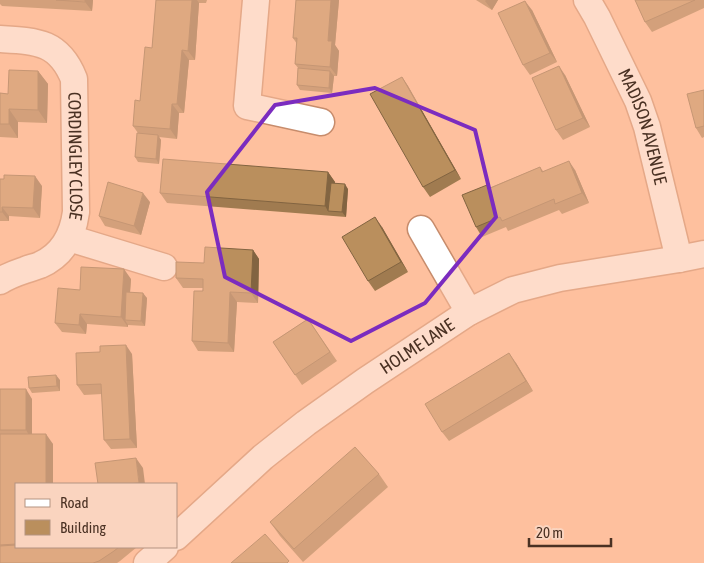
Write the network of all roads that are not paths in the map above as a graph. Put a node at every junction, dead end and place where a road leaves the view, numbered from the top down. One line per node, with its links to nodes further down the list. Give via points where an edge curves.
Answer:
1 (256, 0): 4 (street, via 245,116)
2 (587, 0): 7 (street, MADISON AVENUE, via 638,101)
3 (0, 39): 6 (street, CORDINGLEY CLOSE, via 28,40 52,49 62,57 74,79 76,212)
4 (321, 122)
5 (421, 229): 10 (street)
6 (70, 238): 8 (street); 9 (street, CORDINGLEY CLOSE, via 52,258 11,274)
7 (692, 257): 10 (street, HOLME LANE, via 560,278 513,290)
8 (164, 267)
9 (0, 282)
10 (469, 312): 11 (street, HOLME LANE, via 306,422)
11 (178, 535)
12 (165, 548): 13 (street)
13 (147, 563)

